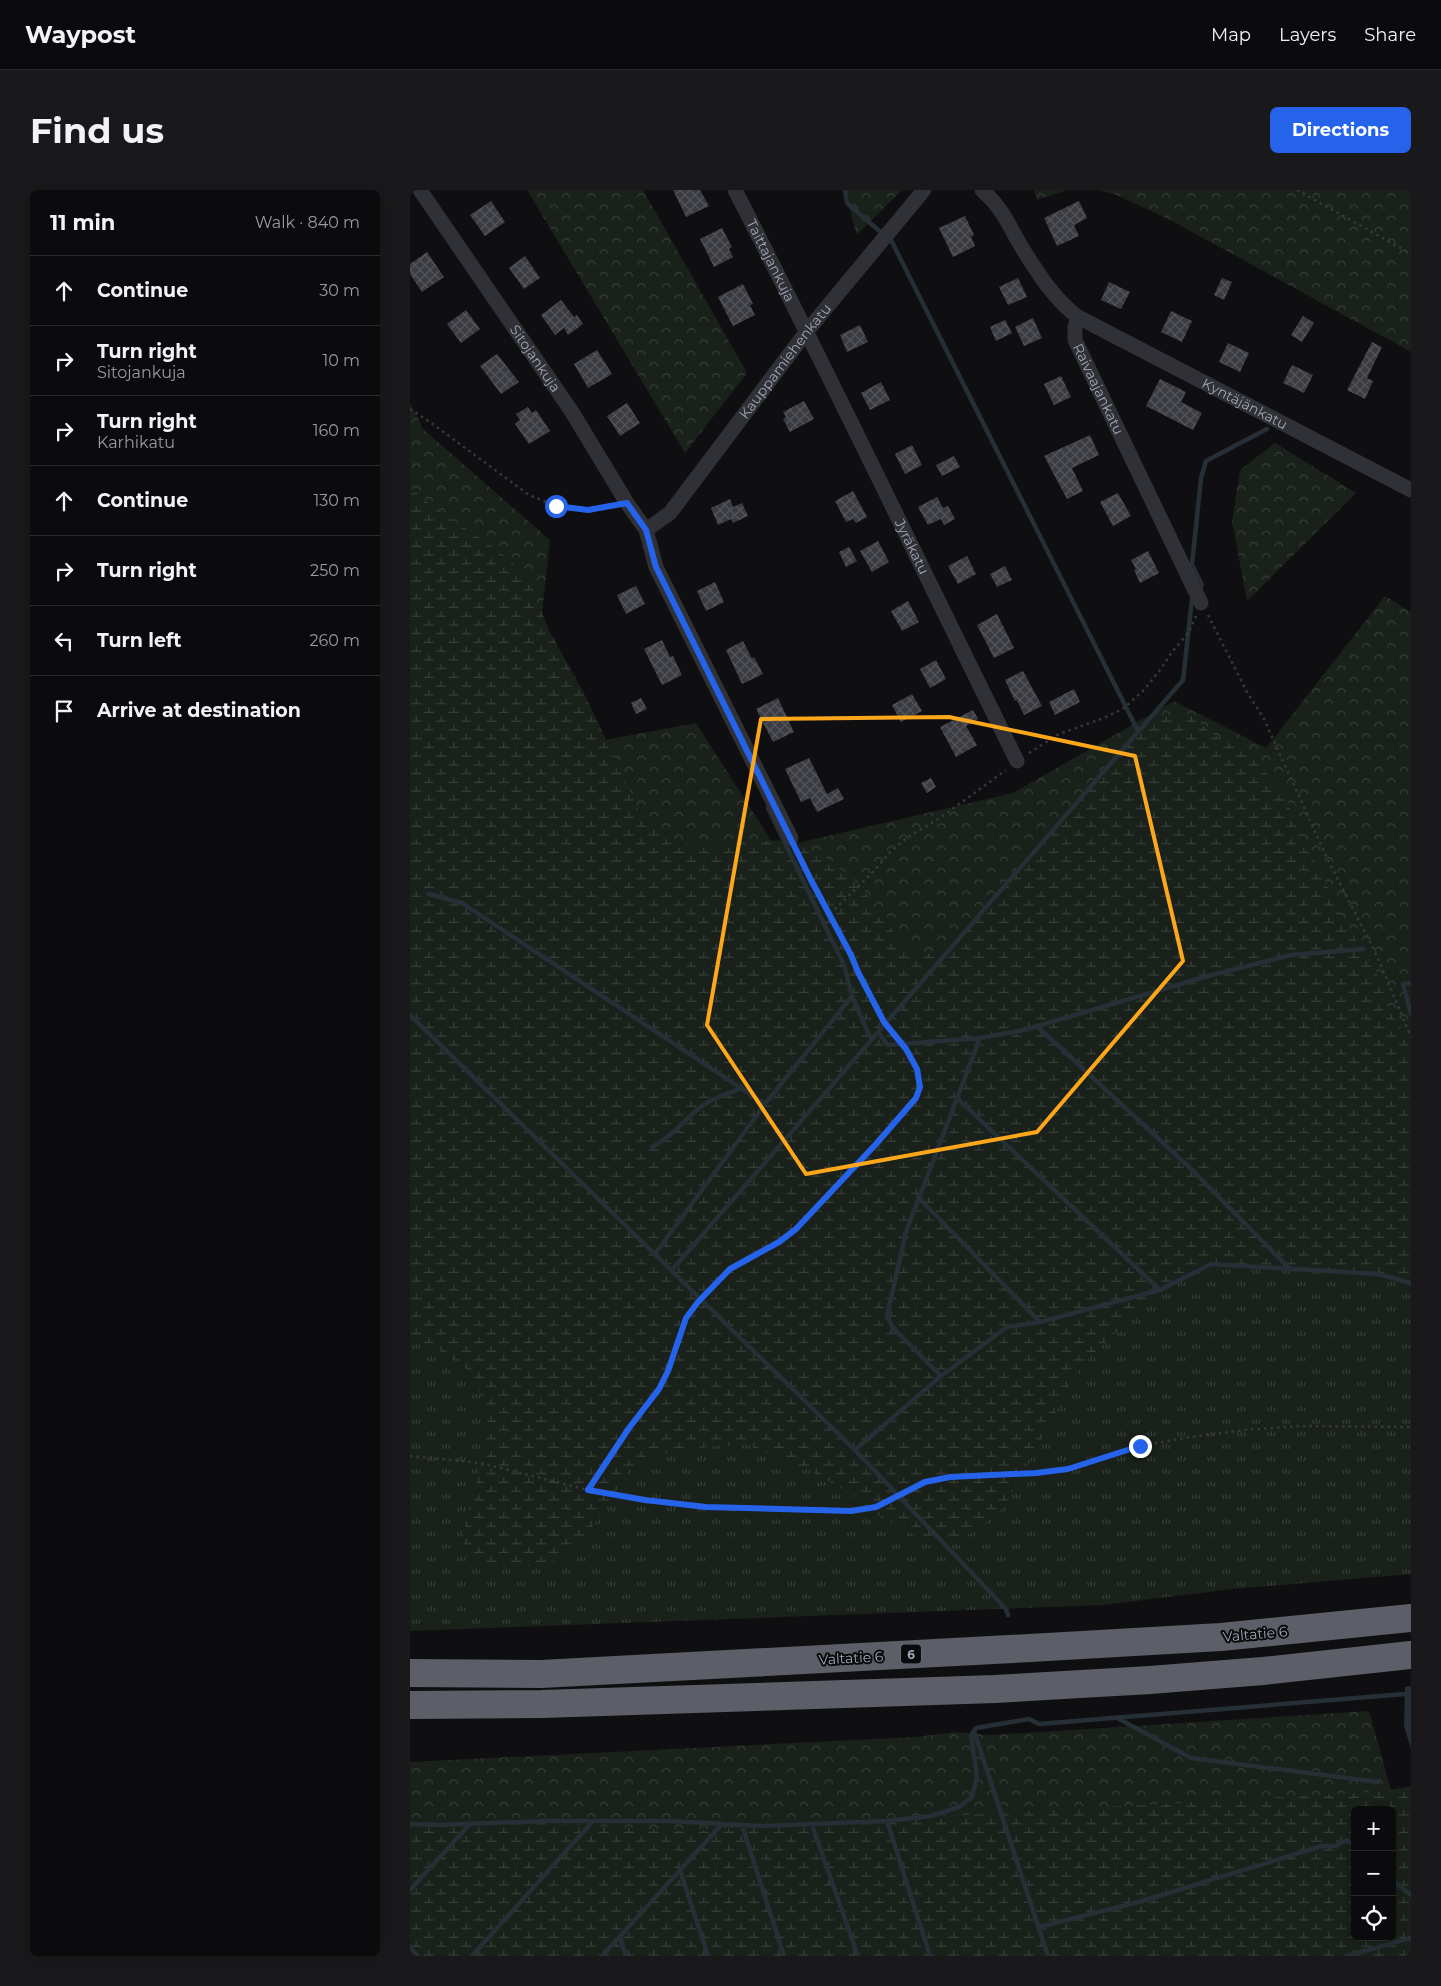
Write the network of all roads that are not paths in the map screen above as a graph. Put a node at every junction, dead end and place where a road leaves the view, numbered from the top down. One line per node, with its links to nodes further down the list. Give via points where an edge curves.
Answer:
1 (420, 190): 8 (street, Sitojankuja, via 566,404)
2 (735, 190): 6 (street, Taittajankuja)
3 (924, 190): 6 (street, Kauppamiehenkatu)
4 (982, 190): 5 (street, via 996,202 1054,294)
5 (1078, 317): 7 (street, Kyntäjänkatu); 9 (street, Raivaajankatu, via 1075,340)
6 (807, 330): 8 (street, Kauppamiehenkatu, via 670,513); 10 (street, Jyräkatu)
7 (1411, 490)
8 (646, 530): 11 (street, via 656,567)
9 (1202, 603)
10 (1017, 761)
11 (791, 838)
12 (1411, 1618): 14 (highway, Valtatie 6 / 6, via 1220,1637 1030,1648 541,1674)
13 (1411, 1654): 15 (highway, via 1141,1681 542,1704)
14 (410, 1673)
15 (410, 1705)

